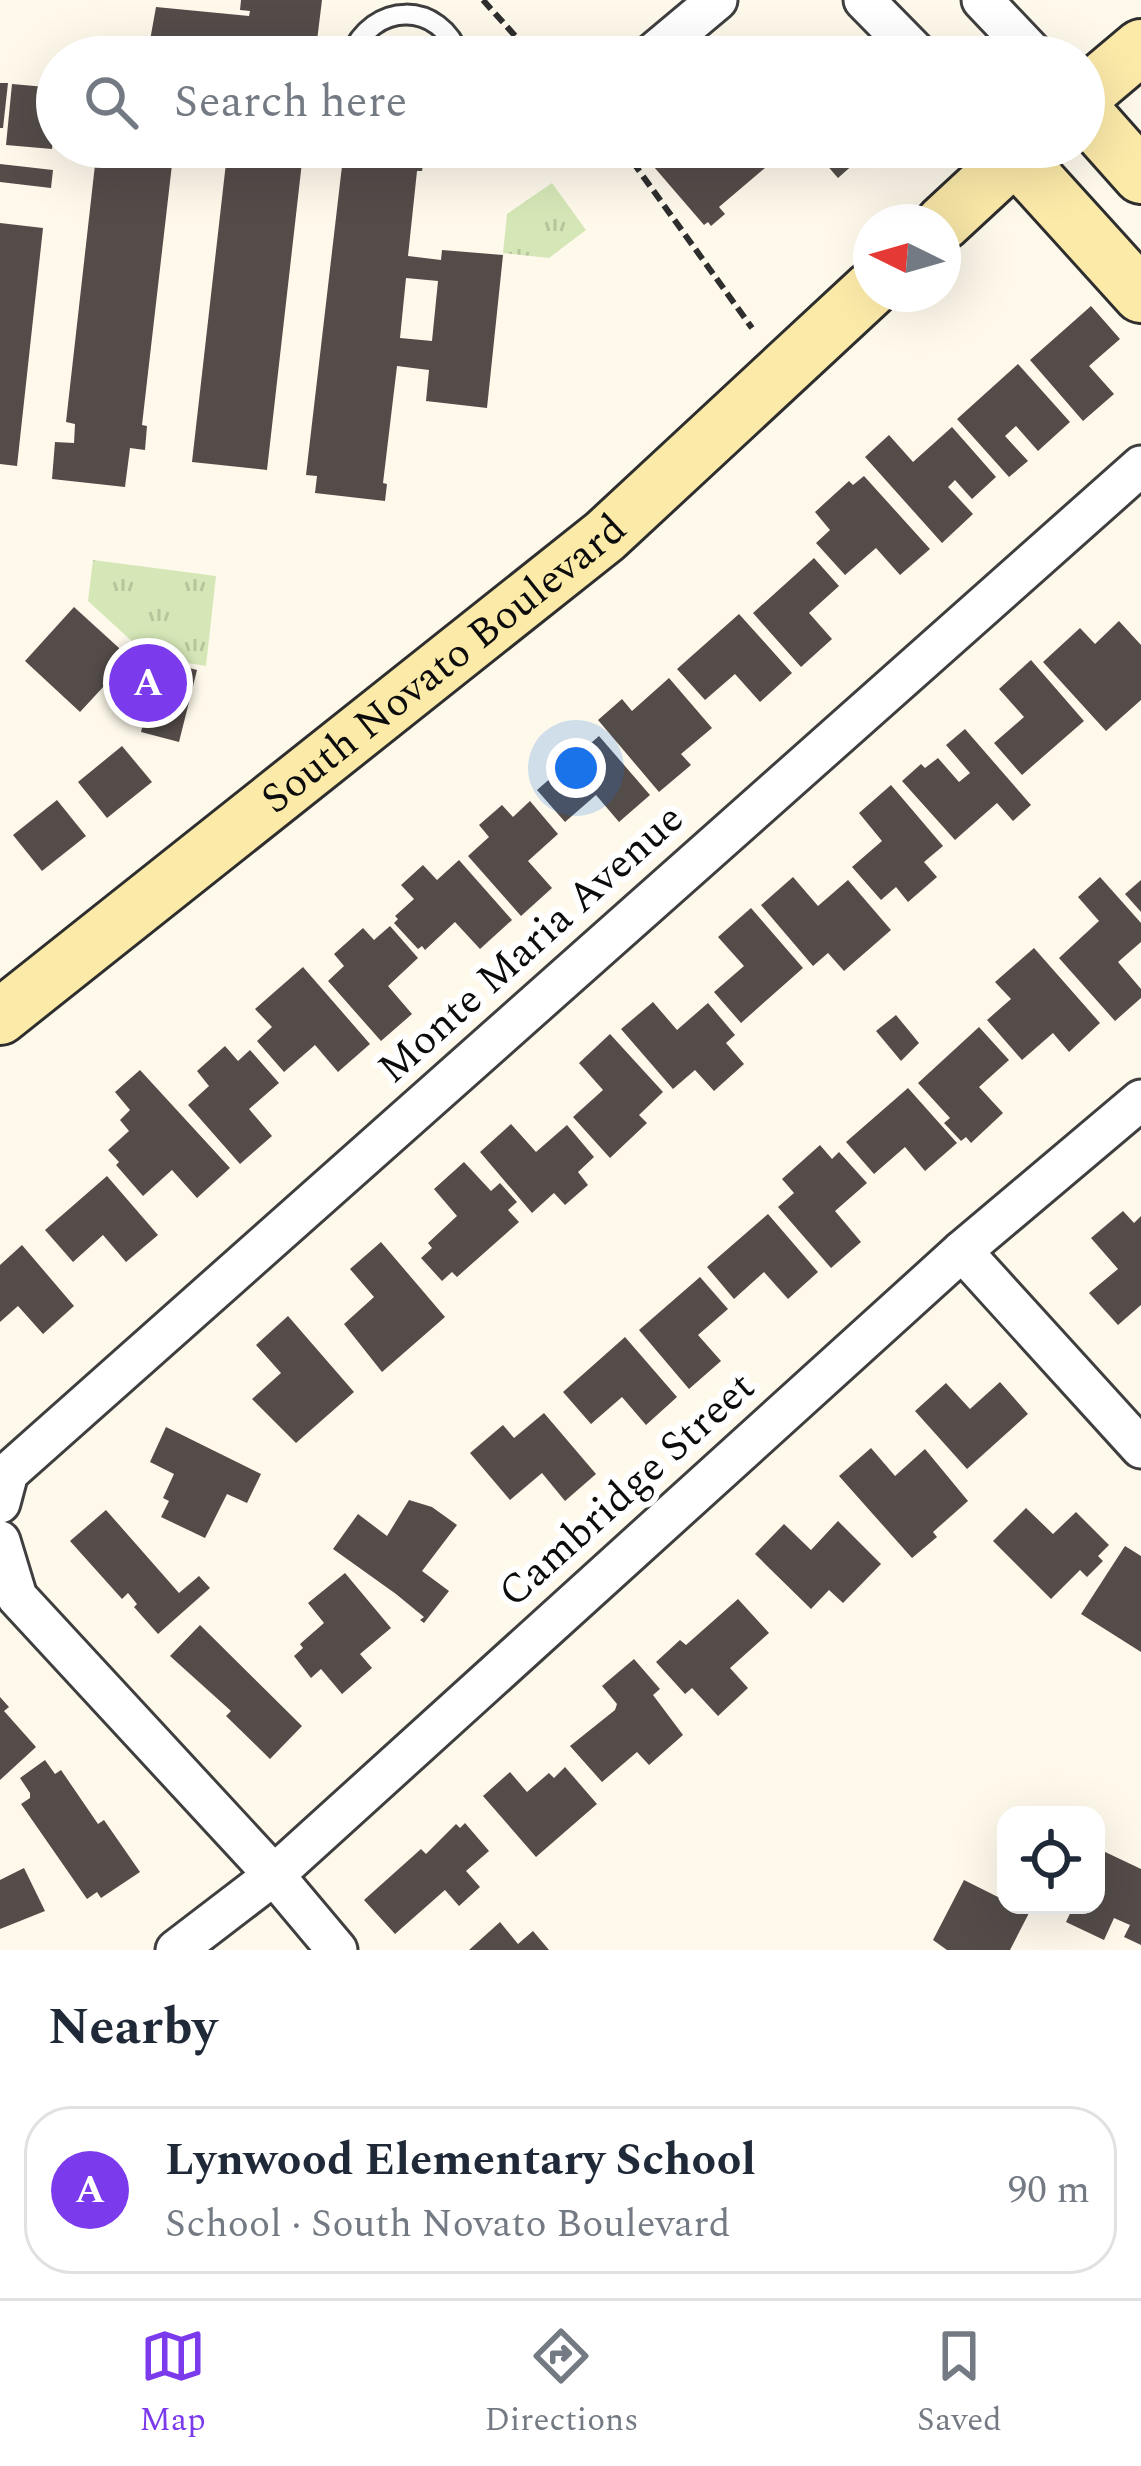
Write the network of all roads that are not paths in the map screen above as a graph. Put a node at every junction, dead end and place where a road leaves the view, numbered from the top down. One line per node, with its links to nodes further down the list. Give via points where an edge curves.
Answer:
1 (717, 0): 7 (street)
2 (864, 0): 8 (street)
3 (982, 0): 9 (street)
4 (384, 8): 5 (lane); 6 (lane, via 422,16)
5 (361, 36)
6 (450, 36)
7 (674, 36)
8 (899, 36)
9 (1016, 36)
10 (1141, 47): 11 (main road)
11 (1105, 77)
12 (1105, 136): 15 (main road)
13 (997, 168): 16 (main road)
14 (1031, 168): 17 (main road)
15 (1141, 176)
16 (961, 205)
17 (1141, 295)
18 (853, 306): 20 (main road, South Novato Boulevard, via 605,536)
19 (1141, 466): 24 (street, Monte Maria Avenue, via 8,1473)
20 (0, 1017)
21 (1141, 1100): 22 (street, Cambridge Street)
22 (962, 1251): 23 (street); 26 (street, Cambridge Street)
23 (1141, 1448)
24 (0, 1503)
25 (0, 1541): 26 (street, via 17,1597)
26 (274, 1875): 27 (street, Cambridge Street); 28 (street)
27 (176, 1950)
28 (338, 1950)

